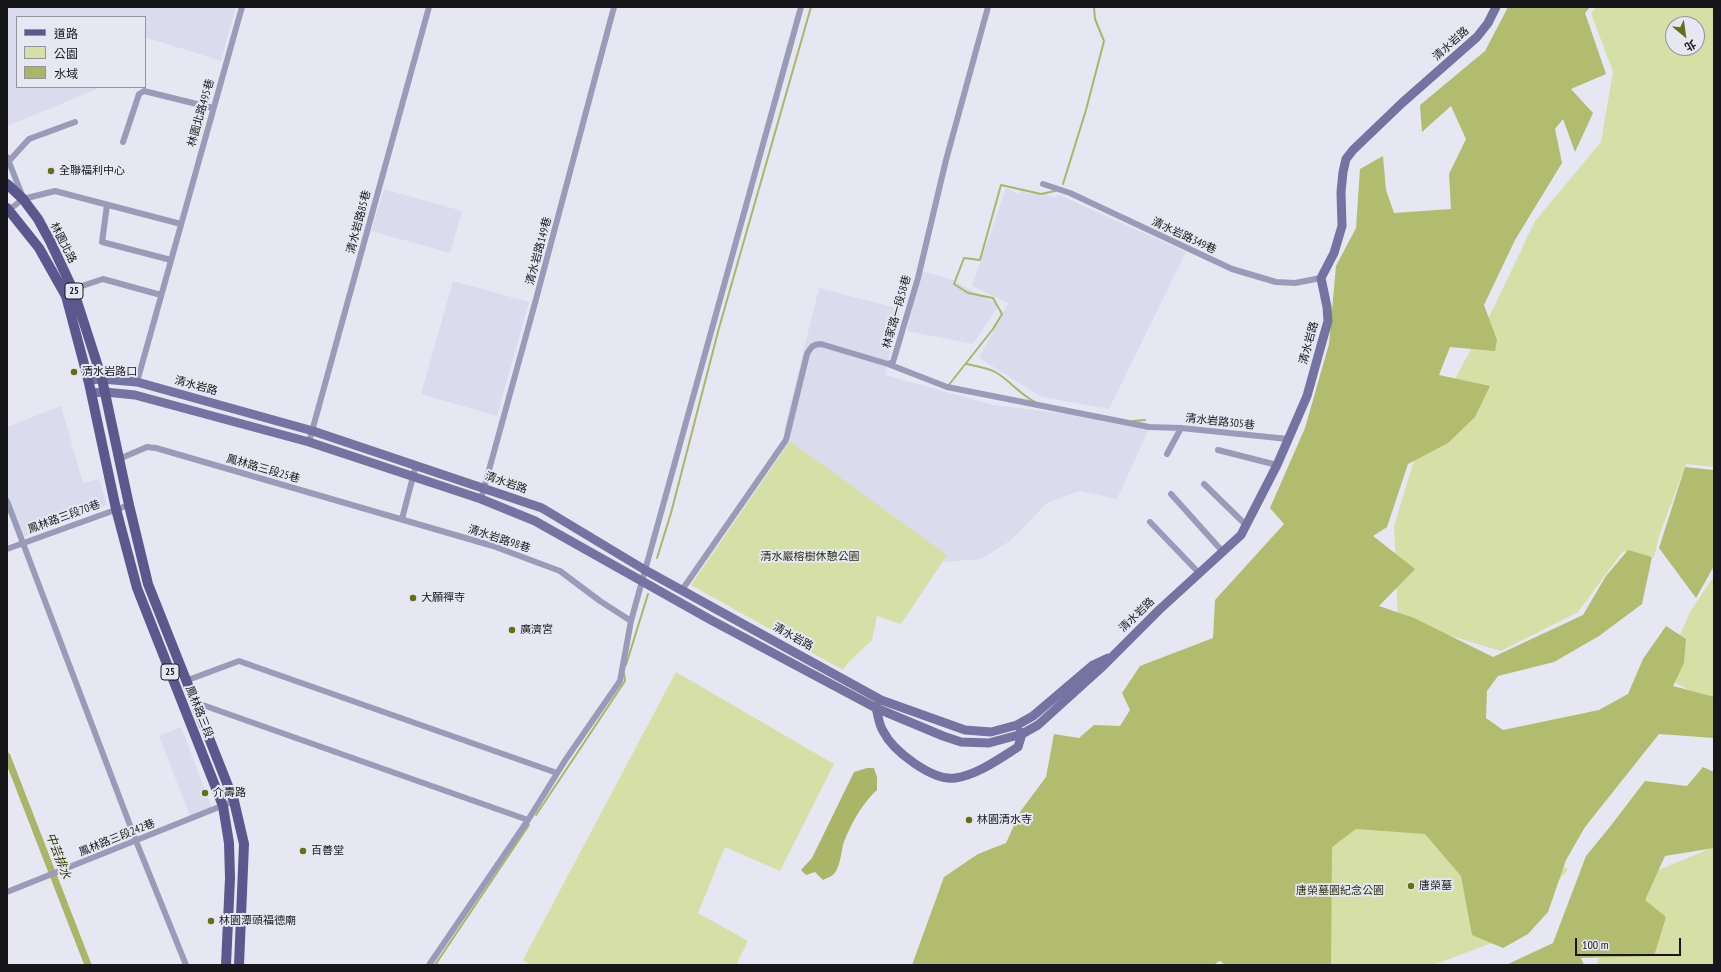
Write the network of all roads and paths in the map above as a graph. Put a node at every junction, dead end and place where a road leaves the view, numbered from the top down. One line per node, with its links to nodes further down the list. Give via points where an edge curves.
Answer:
1 (242, 7): 7 (street, 林園北路495巷)
2 (429, 7): 28 (street, 清水岩路85巷)
3 (614, 7): 38 (street, 清水岩路149巷)
4 (801, 7): 50 (street)
5 (988, 7): 21 (street, 林家路一段58巷, via 946,160 918,278 893,362)
6 (1496, 7): 18 (street, 清水岩路, via 1477,37 1402,103 1346,159 1341,192 1342,226 1334,253)
7 (213, 108): 9 (street, via 144,92 139,94); 16 (street, 林園北路495巷)
8 (75, 122): 10 (street, via 29,139)
9 (123, 142)
10 (8, 159): 13 (street, 林園北路)
11 (7, 184): 13 (main road, 25)
12 (1044, 184): 18 (street, 清水岩路349巷, via 1070,193 1232,269 1276,282 1295,283)
13 (23, 199): 14 (street, via 55,191); 15 (street, 林園北路); 19 (main road, 林園北路 / 25, via 38,219)
14 (107, 204): 16 (street); 17 (street, via 102,242)
15 (8, 209): 23 (main road, 林園北路 / 25, via 39,248 66,296)
16 (181, 224): 17 (street, 林園北路495巷)
17 (171, 260): 20 (street, 林園北路495巷)
18 (1322, 278): 29 (street, 清水岩路, via 1328,321 1307,396)
19 (73, 289): 20 (street, via 103,279); 22 (main road, 林園北路 / 25)
20 (161, 295): 24 (street, 林園北路495巷)
21 (888, 364): 27 (street, 清水岩路305巷, via 947,387 1149,428); 53 (street, 林家路一段58巷, via 821,344 810,347 786,440)
22 (102, 379): 23 (street, 清水岩路); 24 (street, 清水岩路); 25 (main road, 林園北路 / 25)
23 (88, 380): 26 (main road, 鳳林路三段 / 25)
24 (137, 382): 28 (street, 清水岩路)
25 (105, 392): 26 (street, 清水岩路); 30 (street, 清水岩路, via 135,395); 33 (main road, 鳳林路三段 / 25)
26 (91, 393): 43 (main road, 鳳林路三段 / 25)
27 (1181, 428): 29 (street, 清水岩路305巷); 32 (street)
28 (313, 431): 30 (street, 清水岩路85巷); 34 (street, 清水岩路)
29 (1288, 439): 35 (street, 清水岩路)
30 (309, 442): 36 (street, 清水岩路)
31 (1218, 450): 35 (street)
32 (1167, 454)
33 (119, 459): 42 (main road, 鳳林路三段 / 25); 44 (street, 鳳林路三段25巷, via 147,448 156,448)
34 (416, 465): 36 (street); 38 (street, 清水岩路)
35 (1277, 465): 46 (street, 清水岩路)
36 (413, 477): 40 (street, 清水岩路); 44 (street)
37 (1204, 484): 46 (street)
38 (484, 488): 40 (street, 清水岩路149巷); 50 (street, 清水岩路, via 542,508)
39 (1171, 494): 49 (street)
40 (481, 499): 52 (street, 清水岩路, via 535,521)
41 (7, 501): 47 (street)
42 (129, 505): 43 (street, 鳳林路三段70巷); 56 (main road, 鳳林路三段 / 25, via 148,584)
43 (116, 509): 47 (street, 鳳林路三段70巷); 64 (main road, 鳳林路三段 / 25, via 137,588)
44 (402, 519): 54 (street, 清水岩路98巷, via 493,546 560,570)
45 (1150, 522): 51 (street)
46 (1246, 525): 49 (street, 清水岩路, via 1241,535)
47 (23, 543): 48 (street, 鳳林路三段70巷); 66 (street)
48 (7, 549)
49 (1223, 552): 51 (street, 清水岩路)
50 (646, 570): 52 (street); 53 (street, 清水岩路)
51 (1199, 573): 55 (street, 清水岩路)
52 (642, 582): 54 (street); 59 (street, 清水岩路)
53 (682, 590): 57 (street, 清水岩路)
54 (631, 621): 62 (street, via 620,681)
55 (1111, 657): 60 (street, 清水岩路, via 1093,665 1033,716); 61 (street, 清水岩路, via 1038,725)
56 (188, 680): 58 (main road, 鳳林路三段 / 25); 62 (street, via 239,661)
57 (881, 700): 59 (street); 60 (street, 清水岩路, via 965,730 992,732)
58 (197, 703): 63 (main road, 鳳林路三段 / 25); 65 (street)
59 (876, 708): 61 (street, 清水岩路, via 961,742 990,743); 61 (street, 清水岩路, via 883,731 893,745 909,760 942,778 955,778 988,765 1018,747)
60 (1017, 725): 61 (street)
61 (1022, 734)
62 (558, 773): 65 (street)
63 (234, 801): 64 (street, 鳳林路三段242巷); 70 (main road, 鳳林路三段 / 25, via 244,844)
64 (223, 806): 66 (street, 鳳林路三段242巷); 69 (main road, 鳳林路三段 / 25, via 230,850)
65 (528, 820): 71 (street)
66 (136, 841): 67 (street, 鳳林路三段242巷); 68 (street)
67 (7, 892)
68 (186, 965)
69 (226, 965)
70 (238, 965)
71 (429, 965)

